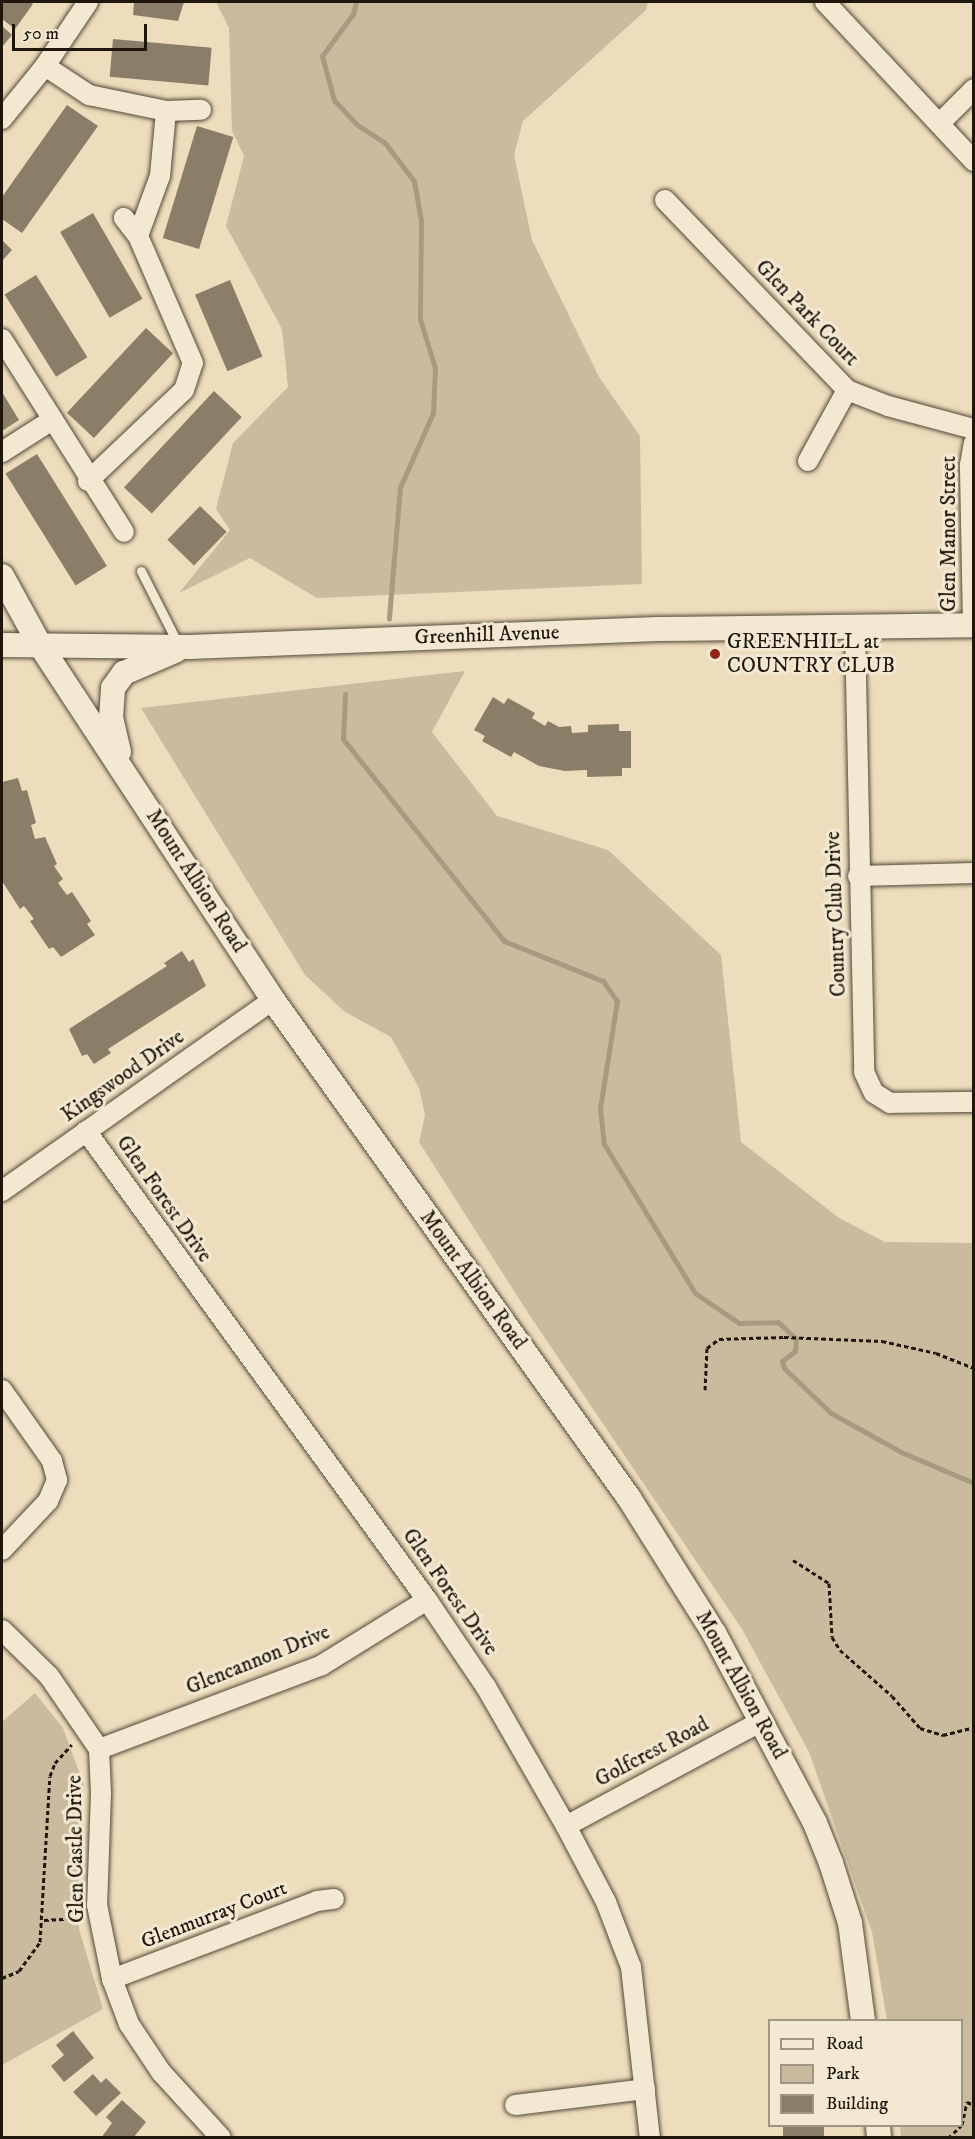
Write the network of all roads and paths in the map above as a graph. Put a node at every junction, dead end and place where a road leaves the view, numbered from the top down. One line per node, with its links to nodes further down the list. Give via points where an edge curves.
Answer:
1 (88, 2): 3 (street)
2 (825, 2): 8 (street)
3 (45, 66): 6 (street); 7 (street, via 88,95)
4 (974, 89): 8 (street)
5 (201, 110): 7 (street)
6 (4, 111)
7 (166, 111): 12 (street, via 160,176)
8 (940, 123): 9 (street)
9 (974, 161)
10 (665, 200): 14 (street, Glen Park Court)
11 (124, 218): 12 (street)
12 (138, 236): 20 (street, via 193,363 184,390)
13 (2, 339): 15 (street)
14 (847, 390): 16 (street, Glen Park Court, via 888,406); 19 (street)
15 (52, 420): 18 (street); 20 (street)
16 (974, 429)
17 (974, 442): 24 (street, Glen Manor Street, via 970,465)
18 (2, 452)
19 (808, 461)
20 (88, 481): 21 (street)
21 (124, 532)
22 (141, 571): 28 (lane)
23 (2, 576): 27 (street, Mount Albion Road)
24 (973, 625): 25 (street, Greenhill Avenue)
25 (855, 629): 28 (street, Greenhill Avenue, via 658,629); 31 (street, Country Club Drive)
26 (2, 645): 27 (street, Greenhill Avenue)
27 (40, 645): 28 (street, Greenhill Avenue); 29 (street, Mount Albion Road)
28 (184, 646): 29 (street, via 124,673 113,688 111,718)
29 (122, 766): 32 (street, Mount Albion Road)
30 (974, 873): 31 (street)
31 (858, 876): 33 (street, Country Club Drive, via 867,1083 890,1103)
32 (273, 1000): 34 (street, Kingswood Drive); 43 (street, Mount Albion Road, via 629,1498 714,1633)
33 (974, 1102)
34 (86, 1131): 35 (street, Kingswood Drive); 41 (street, Glen Forest Drive)
35 (2, 1191)
36 (974, 1368): 38 (path, via 936,1353 882,1341 719,1339 707,1348)
37 (2, 1390): 39 (street, via 52,1461 57,1480 48,1501)
38 (705, 1390)
39 (2, 1550)
40 (793, 1560): 44 (path, via 829,1583 832,1637 840,1650 892,1696 920,1728 942,1735)
41 (427, 1600): 46 (street, Glencannon Drive, via 322,1665); 47 (street, Glen Forest Drive, via 486,1687)
42 (2, 1630): 45 (street, Glen Castle Drive, via 49,1676)
43 (762, 1721): 47 (street, Golfcrest Road); 53 (street, Mount Albion Road, via 815,1822 831,1863 850,1923)
44 (974, 1727)
45 (87, 1730): 46 (street, Glen Castle Drive); 50 (path, via 63,1753 50,1776)
46 (99, 1749): 49 (street, Glen Castle Drive)
47 (566, 1826): 54 (street, Glen Forest Drive, via 606,1902 632,1966)
48 (334, 1899): 52 (street, Glenmurray Court, via 317,1901)
49 (99, 1917): 50 (path); 52 (street, Glen Castle Drive)
50 (44, 1920): 51 (path, via 34,1953 14,1975)
51 (2, 1978)
52 (112, 1980): 59 (street, Glen Castle Drive, via 129,2024 161,2072)
53 (864, 2019)
54 (645, 2090): 55 (street); 60 (street, Glen Forest Drive)
55 (515, 2105)
56 (974, 2105): 57 (path, via 967,2102)
57 (963, 2117)
58 (959, 2127): 61 (path)
59 (221, 2138)
60 (650, 2138)
61 (948, 2138)

